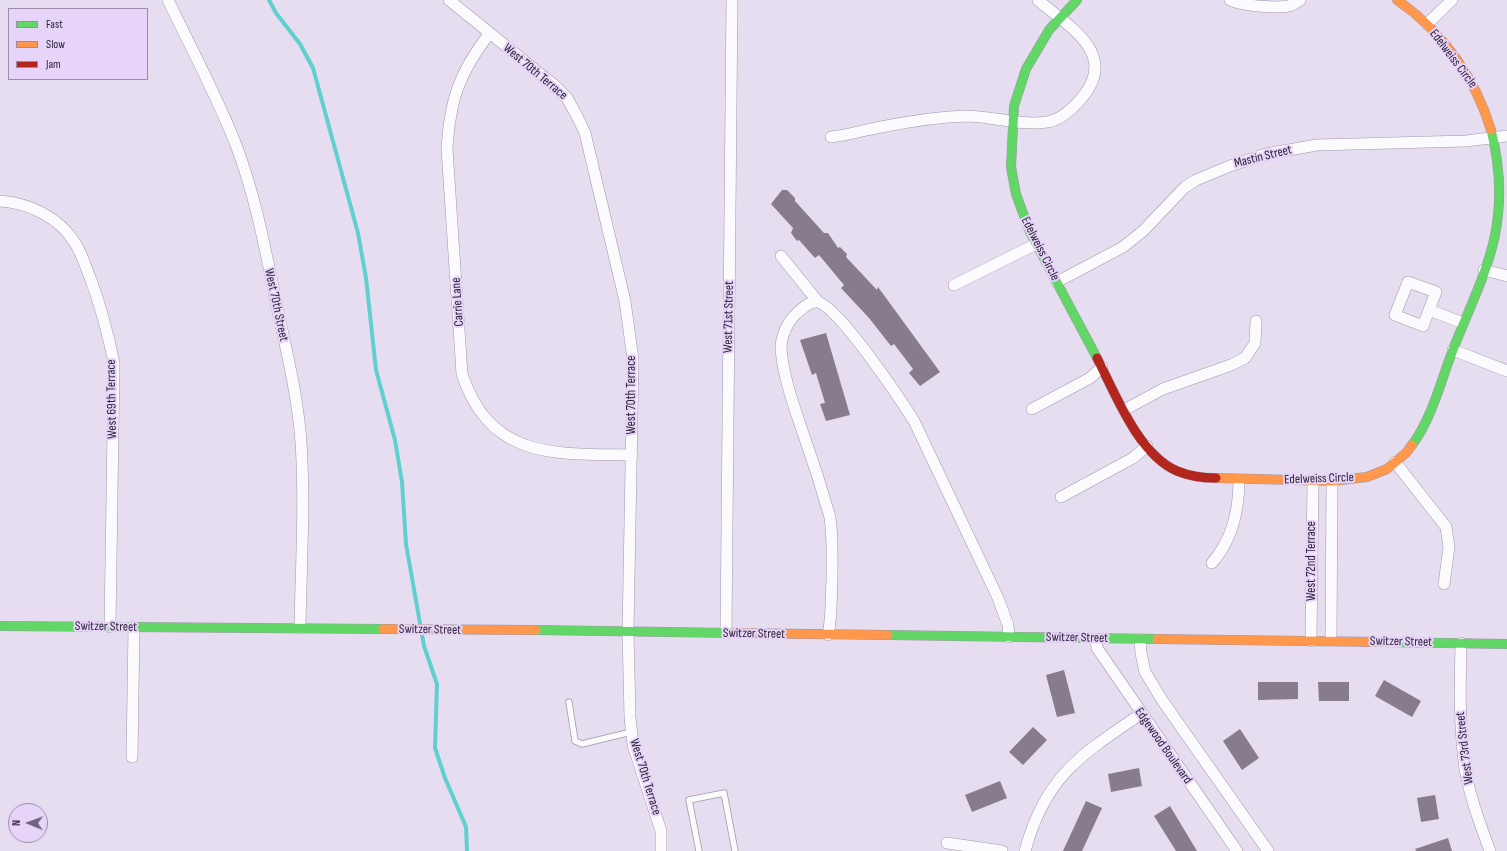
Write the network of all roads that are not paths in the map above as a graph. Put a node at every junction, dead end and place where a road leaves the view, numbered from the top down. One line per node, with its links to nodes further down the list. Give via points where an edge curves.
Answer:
1 (168, 0): 45 (street, West 70th Street, via 223,115 243,166 258,220 291,375 301,441 303,491)
2 (449, 0): 12 (street, West 70th Terrace)
3 (732, 0): 47 (street, West 71st Street)
4 (1038, 0): 10 (street)
5 (1077, 0): 10 (street, Edelweiss Circle)
6 (1230, 0): 7 (street, via 1236,3 1275,6 1292,5)
7 (1300, 0)
8 (1397, 0): 11 (street, Edelweiss Circle)
9 (1452, 0): 11 (street)
10 (1059, 18): 13 (street, Edelweiss Circle, via 1034,53 1026,70 1014,106); 13 (street, via 1091,48 1095,61 1094,78 1085,94 1060,118 1048,122)
11 (1427, 24): 16 (street, Edelweiss Circle, via 1454,56 1477,90)
12 (489, 34): 34 (street, West 70th Terrace, via 567,98 585,133 625,301 630,334 633,359); 34 (street, Carrie Lane, via 462,76 449,118 447,149 462,374 466,386 471,398 497,430 532,449 564,454)
13 (1012, 121): 14 (street, via 965,116 881,127 845,136); 18 (street, Edelweiss Circle, via 1011,168 1016,194)
14 (831, 136)
15 (1507, 136): 16 (street, Mastin Street)
16 (1495, 137): 20 (street, Edelweiss Circle, via 1502,174 1500,212); 22 (street, Mastin Street, via 1466,141 1317,145 1266,154 1196,180 1185,187 1133,239)
17 (0, 201): 43 (street, West 69th Terrace, via 28,206 43,213 64,230 81,254 107,326 114,363)
18 (1036, 244): 22 (street, Edelweiss Circle); 23 (street)
19 (781, 256): 24 (street)
20 (1484, 270): 21 (street); 27 (street, Edelweiss Circle)
21 (1507, 276)
22 (1057, 282): 29 (street, Edelweiss Circle)
23 (954, 285)
24 (818, 302): 48 (street, via 809,303 795,314 785,330 781,346 782,362 794,408 830,517 831,622); 49 (street, via 827,306 850,332 914,421 998,598 1008,625)
25 (1429, 310): 27 (street)
26 (1256, 321): 32 (street, via 1255,343 1245,358 1163,389)
27 (1463, 323): 28 (street, Edelweiss Circle)
28 (1453, 350): 30 (street); 35 (street, Edelweiss Circle, via 1419,436)
29 (1102, 367): 31 (street, via 1090,378); 32 (street, Edelweiss Circle)
30 (1507, 372)
31 (1032, 409)
32 (1124, 410): 33 (street, Edelweiss Circle)
33 (1147, 446): 36 (street, Edelweiss Circle, via 1160,460 1190,476); 39 (street, via 1133,458)
34 (632, 455): 46 (street, West 70th Terrace)
35 (1395, 462): 38 (street, Edelweiss Circle, via 1387,469 1367,477); 41 (street, via 1446,527 1449,547)
36 (1239, 480): 37 (street, Edelweiss Circle); 40 (street, via 1237,516 1220,555)
37 (1313, 481): 38 (street, Edelweiss Circle); 53 (street, West 72nd Terrace)
38 (1332, 481): 52 (street, West 72nd Terrace)
39 (1061, 497)
40 (1212, 563)
41 (1444, 584)
42 (0, 626): 43 (street, Switzer Street)
43 (110, 627): 44 (street, Switzer Street)
44 (134, 627): 45 (street, Switzer Street); 59 (street)
45 (300, 628): 46 (street, Switzer Street)
46 (628, 632): 47 (street, Switzer Street); 58 (street, West 70th Terrace)
47 (726, 633): 48 (street, Switzer Street)
48 (828, 635): 49 (street, Switzer Street)
49 (1009, 637): 50 (street, Switzer Street)
50 (1096, 639): 51 (street, Switzer Street); 57 (street, Edgewood Boulevard, via 1097,648)
51 (1140, 639): 53 (street, Switzer Street); 67 (street, Edgewood Boulevard, via 1145,672)
52 (1331, 640): 53 (street, Switzer Street); 54 (street, Switzer Street)
53 (1311, 641)
54 (1462, 643): 55 (street, Switzer Street); 68 (street, West 73rd Street, via 1460,727 1465,769 1475,812)
55 (1507, 644)
56 (569, 702): 58 (lane, via 575,742 582,744)
57 (1140, 714): 65 (street, via 1090,748 1064,773 1044,801 1030,832); 66 (street, Edgewood Boulevard)
58 (632, 732): 61 (street, West 70th Terrace, via 633,745 661,831)
59 (132, 757)
60 (947, 843): 64 (street)
61 (661, 851)
62 (699, 851): 63 (lane, via 689,800 724,793)
63 (735, 851)
64 (1002, 851)
65 (1025, 851)
66 (1237, 851)
67 (1268, 851)
68 (1490, 851)

